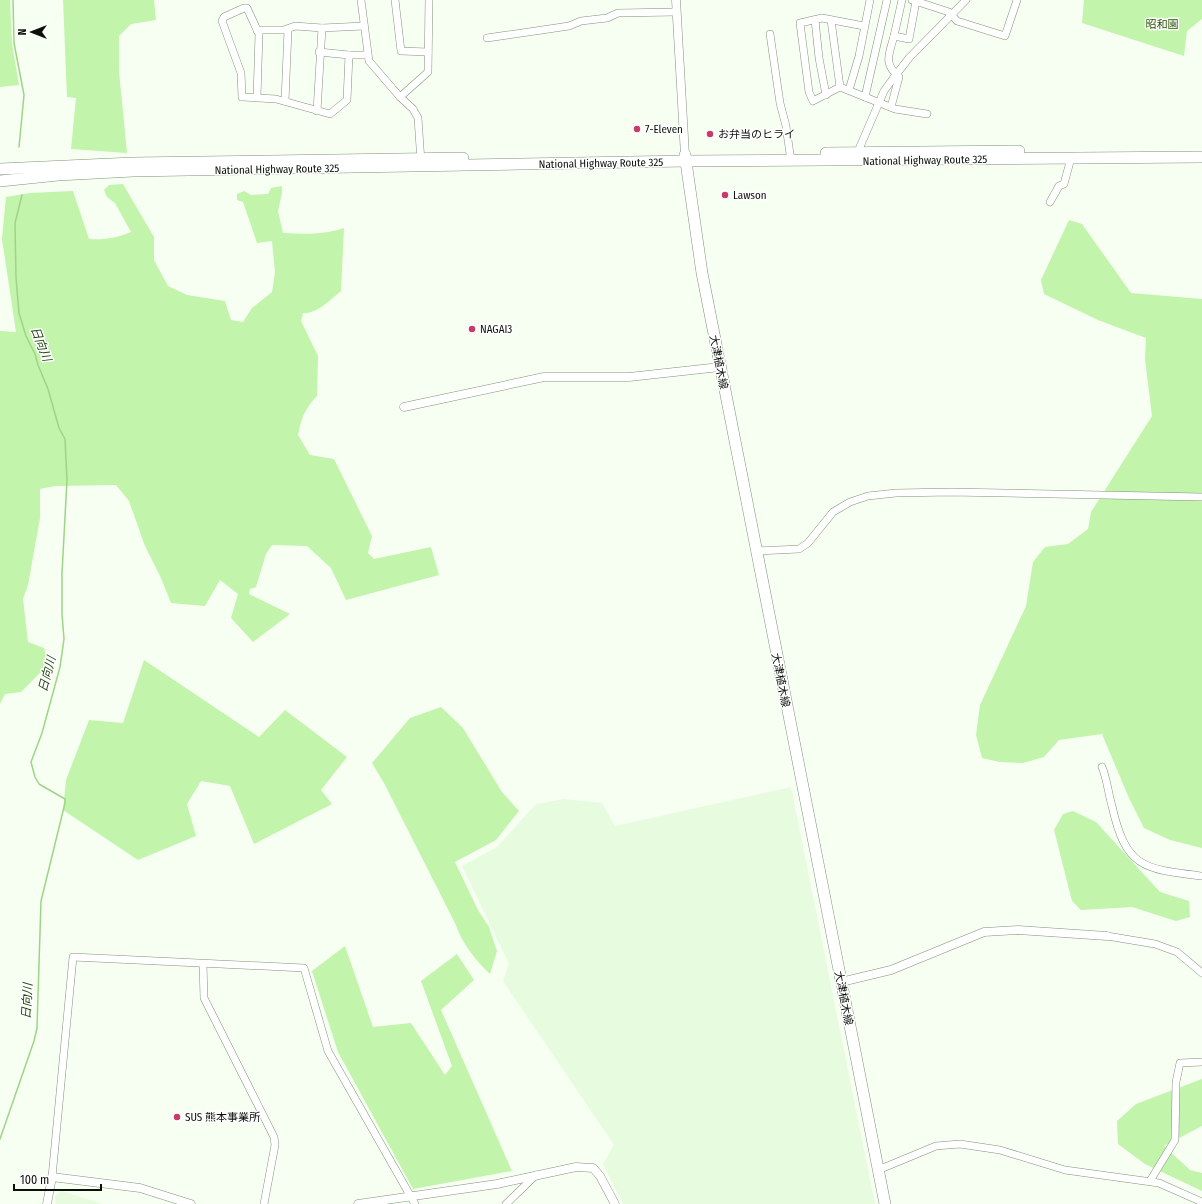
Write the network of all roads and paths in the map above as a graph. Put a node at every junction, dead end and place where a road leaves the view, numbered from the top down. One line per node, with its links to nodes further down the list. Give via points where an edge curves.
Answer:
1 (361, 0): 15 (street)
2 (394, 0): 24 (street, via 401,51)
3 (429, 0): 24 (street)
4 (676, 0): 11 (street)
5 (870, 0): 16 (street)
6 (886, 0): 32 (street)
7 (902, 0): 21 (street)
8 (966, 0): 12 (street)
9 (1017, 0): 12 (street, via 1005,36 957,21)
10 (914, 1): 12 (street); 21 (street, via 909,39)
11 (676, 12): 22 (street, via 618,13 607,18 581,21 569,26); 43 (street)
12 (952, 15): 27 (street, via 909,58)
13 (815, 20): 14 (street); 30 (street); 30 (street, via 800,23 806,73 813,101)
14 (831, 20): 16 (street); 28 (street)
15 (364, 26): 17 (street); 26 (street)
16 (864, 26): 29 (street)
17 (322, 28): 19 (street, via 295,26); 23 (street)
18 (257, 30): 19 (street); 33 (street); 33 (street, via 246,7 222,18 241,73 241,96)
19 (288, 30): 34 (street)
20 (770, 34): 40 (street)
21 (894, 36): 27 (street, via 888,61 889,67)
22 (487, 38)
23 (319, 52): 25 (street); 37 (street)
24 (428, 52): 31 (street, via 428,72)
25 (349, 55): 26 (street); 37 (street, via 347,100 330,114)
26 (367, 55): 31 (street, via 372,66)
27 (896, 75): 35 (street); 36 (street, via 899,77)
28 (840, 87): 29 (street); 30 (street)
29 (849, 90): 32 (street)
30 (826, 95)
31 (400, 97): 45 (street, via 413,109 418,118)
32 (865, 97): 35 (street)
33 (257, 98): 34 (street)
34 (285, 101): 37 (street)
35 (879, 103): 36 (street); 41 (street)
36 (891, 107): 38 (street)
37 (317, 111)
38 (927, 114)
39 (1202, 150): 41 (main road, National Highway Route 325)
40 (791, 157): 41 (main road, National Highway Route 325); 43 (main road, National Highway Route 325)
41 (856, 157): 44 (main road, National Highway Route 325)
42 (1202, 157): 44 (main road, National Highway Route 325)
43 (685, 158): 45 (main road, National Highway Route 325); 49 (main road, 大津植木線, via 702,273)
44 (1071, 158): 48 (street, via 1064,184)
45 (422, 163): 46 (main road, National Highway Route 325, via 133,163); 47 (main road, National Highway Route 325, via 121,171)
46 (0, 169)
47 (0, 181)
48 (1050, 202)
49 (720, 367): 50 (street, via 629,377 544,377); 52 (main road, 大津植木線)
50 (404, 407)
51 (1202, 497): 52 (street, via 951,492 868,496 850,502 833,512 808,543 799,549)
52 (756, 551): 58 (main road, 大津植木線)
53 (1102, 767): 54 (street, via 1115,821 1129,853 1140,863 1152,868)
54 (1202, 876)
55 (1107, 936): 57 (street, via 1155,944 1177,952); 58 (street, via 1018,930 984,932 891,970)
56 (203, 964): 62 (street, via 74,957); 64 (street, via 304,968 328,1051); 68 (street, via 204,998 274,1137 275,1145)
57 (1202, 973)
58 (841, 982): 60 (main road, 大津植木線)
59 (1202, 1062): 63 (street, via 1180,1063 1176,1082 1175,1140)
60 (878, 1170): 63 (street, via 936,1146 960,1144 1000,1150 1065,1170); 73 (main road, 大津植木線)
61 (536, 1175): 64 (street, via 497,1184); 71 (street); 72 (street, via 576,1167 593,1168)
62 (52, 1177): 66 (street); 67 (street, via 140,1188)
63 (1150, 1181): 65 (street, via 1178,1190)
64 (410, 1195): 69 (street); 70 (street)
65 (1202, 1202)
66 (47, 1204)
67 (191, 1204)
68 (264, 1204)
69 (358, 1204)
70 (415, 1204)
71 (506, 1204)
72 (615, 1204)
73 (885, 1204)

